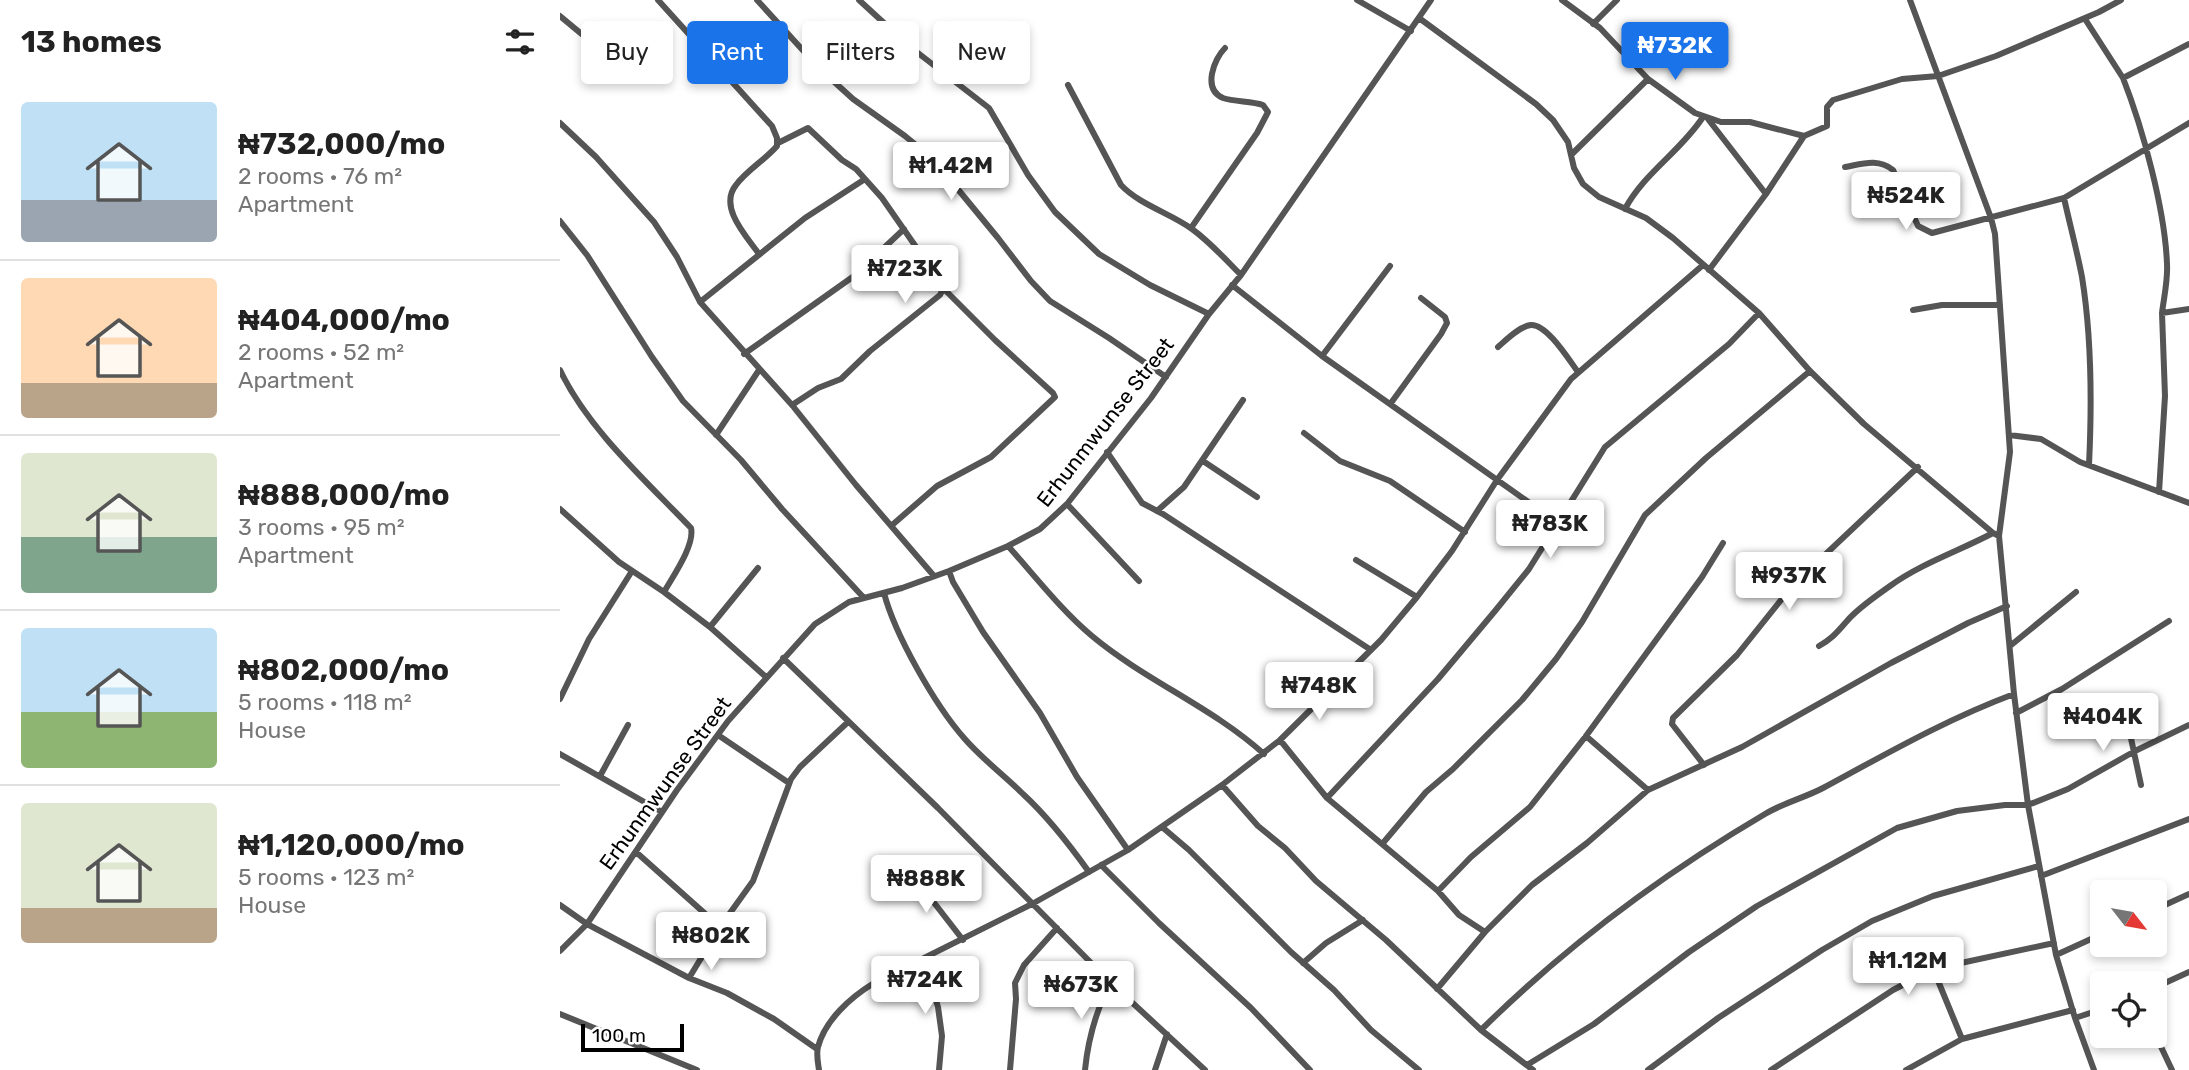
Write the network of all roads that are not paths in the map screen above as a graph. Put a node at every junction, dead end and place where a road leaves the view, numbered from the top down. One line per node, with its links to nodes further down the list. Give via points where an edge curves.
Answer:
1 (658, 0): 26 (street, via 752,102 772,126)
2 (757, 0): 59 (street, via 853,99 933,159 1051,301)
3 (859, 0): 51 (street, via 989,108 1055,212 1099,254)
4 (1357, 0): 14 (street)
5 (1431, 0): 11 (street, Erhunmwunse Street)
6 (1562, 0): 13 (street)
7 (1617, 0): 13 (street)
8 (1910, 0): 18 (street)
9 (2121, 0): 12 (street)
10 (560, 16): 15 (street)
11 (1419, 18): 14 (street, Erhunmwunse Street); 28 (street, via 1536,104 1553,120)
12 (2085, 19): 18 (street); 19 (street)
13 (1594, 24): 20 (street)
14 (1411, 31): 41 (street, Erhunmwunse Street)
15 (581, 34)
16 (2189, 44): 19 (street)
17 (1225, 48): 36 (street, via 1212,74 1219,96 1263,105 1268,112)
18 (1938, 76): 25 (street, via 1902,79 1833,100 1827,107 1827,126); 34 (street)
19 (2123, 78): 27 (street)
20 (1648, 79): 22 (street); 28 (street)
21 (1068, 85): 36 (street, via 1121,185)
22 (1705, 118): 25 (street, via 1750,122); 31 (street); 33 (street, via 1634,192)
23 (560, 123): 45 (street, via 654,222)
24 (2189, 123): 27 (street)
25 (1804, 136): 31 (street)
26 (778, 143): 30 (street, via 808,128); 38 (street, via 731,194 734,217)
27 (2145, 150): 32 (street); 50 (street, via 2161,214 2167,265)
28 (1571, 155): 33 (street, via 1583,184)
29 (1845, 167): 34 (street, via 1881,162 1893,170 1924,231)
30 (865, 179): 37 (street); 38 (street)
31 (1766, 194): 40 (street)
32 (2064, 198): 34 (street); 68 (street, via 2082,278 2089,346)
33 (1625, 209): 40 (street, via 1646,218)
34 (1991, 218): 46 (street)
35 (560, 221): 64 (street, via 587,254 683,401)
36 (1191, 228): 41 (street)
37 (904, 229): 43 (street); 53 (street, via 854,276)
38 (759, 254): 45 (street)
39 (1390, 266): 54 (street)
40 (1706, 267): 49 (street); 58 (street)
41 (1241, 275): 42 (street, Erhunmwunse Street)
42 (1232, 285): 51 (street, Erhunmwunse Street); 54 (street)
43 (943, 288): 62 (street, via 841,379); 78 (street, via 1055,397 991,457 937,486)
44 (1421, 298): 61 (street, via 1447,323)
45 (700, 302): 53 (street)
46 (2000, 305): 48 (street); 65 (street)
47 (2189, 309): 50 (street)
48 (1913, 310)
49 (1759, 313): 57 (street); 77 (street, via 1730,344 1605,447)
50 (2162, 313): 71 (street, via 2165,396)
51 (1209, 314): 59 (street, Erhunmwunse Street)
52 (1498, 346): 58 (street, via 1522,328 1539,327)
53 (744, 354): 56 (street)
54 (1322, 356): 61 (street)
55 (560, 370): 89 (street, via 612,444 691,528 690,544)
56 (759, 370): 62 (street); 64 (street)
57 (1810, 371): 69 (street); 126 (street, via 1645,515 1556,659 1522,700 1426,792)
58 (1578, 372): 70 (street)
59 (1166, 377): 66 (street, Erhunmwunse Street)
60 (1243, 400): 67 (street)
61 (1391, 403): 70 (street)
62 (792, 405): 78 (street)
63 (1304, 433): 79 (street, via 1340,461 1390,481)
64 (716, 435): 93 (street)
65 (2009, 435): 68 (street, via 2041,439); 80 (street)
66 (1107, 452): 74 (street, Erhunmwunse Street); 76 (street, via 1142,503)
67 (1203, 461): 72 (street); 76 (street)
68 (2089, 465): 71 (street)
69 (1917, 467): 80 (street); 115 (street, via 1793,585 1737,655 1673,718 1672,724)
70 (1497, 480): 77 (street); 79 (street)
71 (2159, 492): 73 (street)
72 (1257, 497)
73 (2189, 503)
74 (1067, 504): 82 (street, Erhunmwunse Street, via 1040,529); 88 (street)
75 (560, 509): 85 (street)
76 (1157, 510): 99 (street)
77 (1558, 523): 121 (street, via 1495,611)
78 (891, 527): 87 (street)
79 (1465, 532): 92 (street)
80 (1996, 535): 94 (street); 97 (street, via 1913,570)
81 (1723, 543): 110 (street)
82 (1008, 546): 86 (street, Erhunmwunse Street); 114 (street, via 1091,635 1221,720)
83 (1356, 560): 92 (street)
84 (758, 568): 96 (street)
85 (632, 571): 89 (street); 103 (street, via 589,639)
86 (948, 571): 87 (street, Erhunmwunse Street); 127 (street, via 983,632)
87 (934, 576): 91 (street, Erhunmwunse Street)
88 (1139, 581)
89 (664, 592): 96 (street)
90 (2076, 592): 98 (street)
91 (884, 593): 93 (street, Erhunmwunse Street); 131 (street, via 890,617 952,722 1059,831)
92 (1417, 597): 99 (street)
93 (864, 598): 100 (street, Erhunmwunse Street, via 815,624)
94 (2007, 606): 98 (street); 115 (street)
95 (2169, 621): 105 (street)
96 (710, 627): 101 (street)
97 (1819, 646)
98 (2010, 646): 102 (street)
99 (1371, 650): 111 (street)
100 (783, 658): 101 (street, Erhunmwunse Street); 106 (street)
101 (766, 677): 109 (street, Erhunmwunse Street)
102 (2014, 694): 105 (street); 161 (street, via 1966,712 1756,819 1598,928)
103 (560, 699)
104 (2127, 701): 112 (street)
105 (2016, 713): 122 (street)
106 (848, 722): 117 (street); 136 (street)
107 (2189, 724): 112 (street)
108 (628, 725): 116 (street)
109 (718, 735): 117 (street); 123 (street, Erhunmwunse Street)
110 (1586, 736): 120 (street); 134 (street, via 1530,807 1471,856)
111 (1280, 740): 114 (street); 121 (street)
112 (2135, 751): 119 (street); 122 (street, via 2068,789)
113 (560, 754): 116 (street)
114 (1264, 754): 118 (street)
115 (1704, 765): 120 (street)
116 (600, 776): 123 (street)
117 (789, 783): 141 (street, via 753,881)
118 (1222, 785): 125 (street); 139 (street, via 1265,834)
119 (2141, 785)
120 (1648, 790): 143 (street, via 1532,885)
121 (1327, 798): 126 (street)
122 (2028, 805): 130 (street); 166 (street, via 1957,811 1897,828 1757,906 1594,1024)
123 (662, 812): 128 (street, Erhunmwunse Street)
124 (2189, 819): 133 (street)
125 (1162, 827): 127 (street); 150 (street)
126 (1383, 843): 134 (street)
127 (1128, 850): 129 (street)
128 (636, 852): 140 (street, Erhunmwunse Street); 141 (street)
129 (1101, 865): 131 (street); 174 (street)
130 (2039, 866): 133 (street); 177 (street, via 1933,896 1872,921 1718,1018)
131 (1089, 872): 136 (street)
132 (911, 873): 145 (street)
133 (2041, 876): 146 (street)
134 (1438, 891): 143 (street, via 1459,915)
135 (2189, 894): 137 (street)
136 (1032, 904): 142 (street); 145 (street)
137 (2167, 904)
138 (560, 905): 140 (street)
139 (1363, 920): 150 (street); 156 (street)
140 (587, 925): 147 (street, Erhunmwunse Street); 153 (street)
141 (720, 927): 153 (street)
142 (1057, 928): 154 (street); 170 (street, via 1024,965 1015,983)
143 (1485, 932): 156 (street)
144 (2090, 939): 148 (street)
145 (963, 940): 149 (street)
146 (2054, 943): 148 (street); 151 (street)
147 (560, 951)
148 (2056, 955): 157 (street)
149 (923, 960): 165 (street, via 857,993 839,1011); 169 (street, via 942,1035)
150 (1303, 963): 175 (street)
151 (1934, 971): 163 (street); 178 (street, via 1893,990)
152 (2189, 972): 155 (street)
153 (690, 978): 165 (street, via 774,1019)
154 (1110, 982): 162 (street); 171 (street, via 1090,1038)
155 (2167, 982)
156 (1437, 989): 161 (street)
157 (2073, 1010): 160 (street); 163 (street)
158 (2090, 1013): 160 (street)
159 (560, 1014): 167 (street)
160 (2075, 1018): 180 (street)
161 (1481, 1030): 166 (street)
162 (1167, 1034): 172 (street); 173 (street)
163 (1962, 1039): 179 (street)
164 (2162, 1048): 181 (street)
165 (817, 1049): 168 (street)
166 (1527, 1065): 176 (street)
167 (697, 1070)
168 (819, 1070)
169 (939, 1070)
170 (1010, 1070)
171 (1085, 1070)
172 (1155, 1070)
173 (1205, 1070)
174 (1310, 1070)
175 (1419, 1070)
176 (1533, 1070)
177 (1648, 1070)
178 (1771, 1070)
179 (1906, 1070)
180 (2094, 1070)
181 (2172, 1070)

